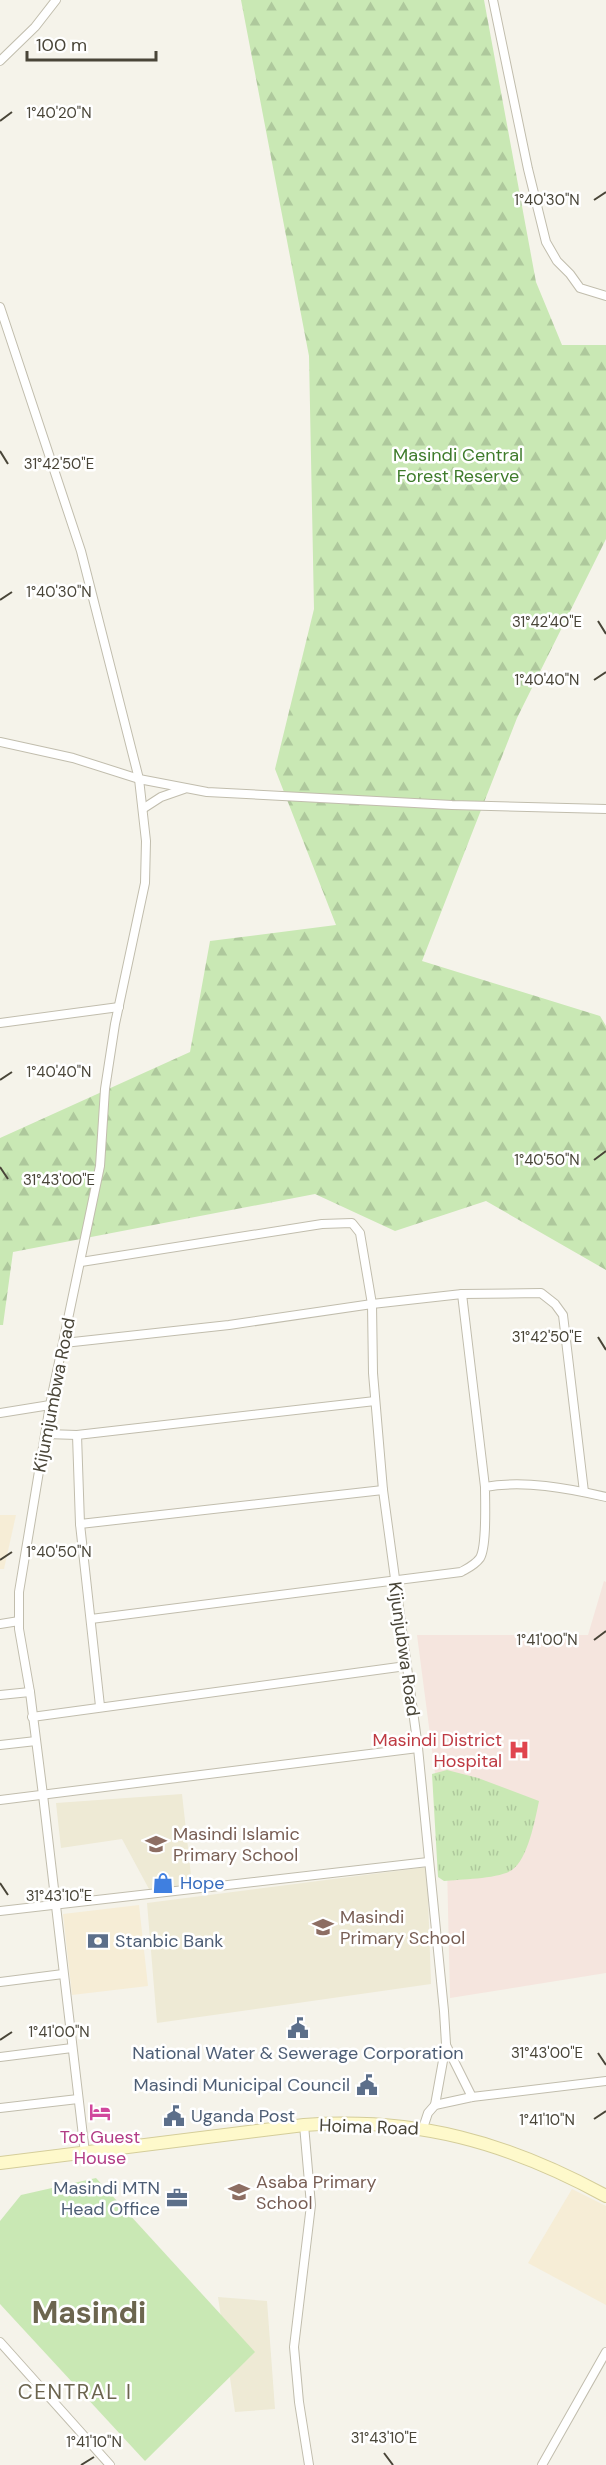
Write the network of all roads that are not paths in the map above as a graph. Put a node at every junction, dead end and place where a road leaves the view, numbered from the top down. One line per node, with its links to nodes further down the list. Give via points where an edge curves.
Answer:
1 (56, 0): 3 (street)
2 (493, 0): 4 (street, via 546,242 580,288)
3 (0, 61)
4 (606, 296)
5 (0, 307): 7 (street, Kijumjumbwa Road, via 74,530)
6 (0, 742): 7 (street, via 73,758)
7 (139, 779): 8 (street); 9 (street, Kijumjumbwa Road)
8 (185, 788): 9 (street); 10 (street, via 276,797)
9 (144, 808): 11 (street, Kijumjumbwa Road, via 147,864)
10 (606, 809)
11 (119, 1006): 12 (street); 13 (street, Kijumjumbwa Road, via 105,1089 100,1166)
12 (0, 1023)
13 (81, 1262): 15 (street, Kijunjubwa Road, via 322,1224 351,1223 358,1228); 16 (street, Kijumjumbwa Road)
14 (462, 1294): 15 (street); 22 (street); 24 (street, via 541,1293 563,1315)
15 (372, 1304): 16 (street); 17 (street, Kijunjubwa Road)
16 (64, 1343): 18 (street, Kijumjumbwa Road)
17 (375, 1401): 21 (street); 23 (street, Kijunjubwa Road)
18 (50, 1405): 19 (street); 20 (street, Kijumjumbwa Road)
19 (0, 1413)
20 (46, 1434): 21 (street); 29 (street, Kijumjumbwa Road, via 18,1592)
21 (77, 1435): 26 (street)
22 (485, 1487): 24 (street, via 515,1483); 27 (street, via 481,1556 472,1566 461,1572)
23 (383, 1490): 26 (street); 27 (street, Kijunjubwa Road)
24 (584, 1492): 25 (street)
25 (606, 1497)
26 (80, 1524): 28 (street)
27 (394, 1581): 28 (street); 31 (street, Kijunjubwa Road)
28 (92, 1619): 34 (street)
29 (19, 1622): 30 (street); 32 (street, Kijumjumbwa Road)
30 (0, 1624)
31 (406, 1666): 34 (street); 38 (street, Kijunjubwa Road)
32 (30, 1692): 33 (street); 35 (street, Kijumjumbwa Road)
33 (0, 1695)
34 (100, 1706): 35 (street)
35 (32, 1717): 36 (street, Kijumjumbwa Road)
36 (36, 1741): 37 (street); 39 (street, Kijumjumbwa Road)
37 (0, 1745)
38 (418, 1748): 39 (street); 41 (street, Kijunjubwa Road)
39 (43, 1796): 40 (street); 42 (street, Kijumjumbwa Road)
40 (0, 1800)
41 (428, 1862): 42 (street); 46 (street, Kijunjubwa Road)
42 (55, 1905): 43 (street); 44 (street, Kijumjumbwa Road)
43 (0, 1911)
44 (63, 1974): 45 (street); 47 (street, Kijumjumbwa Road)
45 (0, 1982)
46 (446, 2044): 50 (street); 52 (street, Kijunjubwa Road)
47 (72, 2048): 48 (street); 51 (street, Kijumjumbwa Road)
48 (0, 2057)
49 (606, 2081): 50 (street)
50 (472, 2097): 52 (street)
51 (78, 2099): 53 (street); 56 (street, Kijumjumbwa Road)
52 (435, 2105): 55 (street, Kijunjubwa Road)
53 (0, 2108)
54 (304, 2125): 55 (main road, Hoima Road); 56 (main road, Hoima Road); 62 (street, via 311,2205 294,2347)
55 (423, 2128): 58 (main road, Hoima Road, via 506,2151)
56 (86, 2154): 57 (main road, Hoima Road)
57 (0, 2163)
58 (606, 2196)
59 (0, 2342): 61 (street)
60 (606, 2352): 63 (street)
61 (110, 2465)
62 (309, 2465)
63 (542, 2465)

